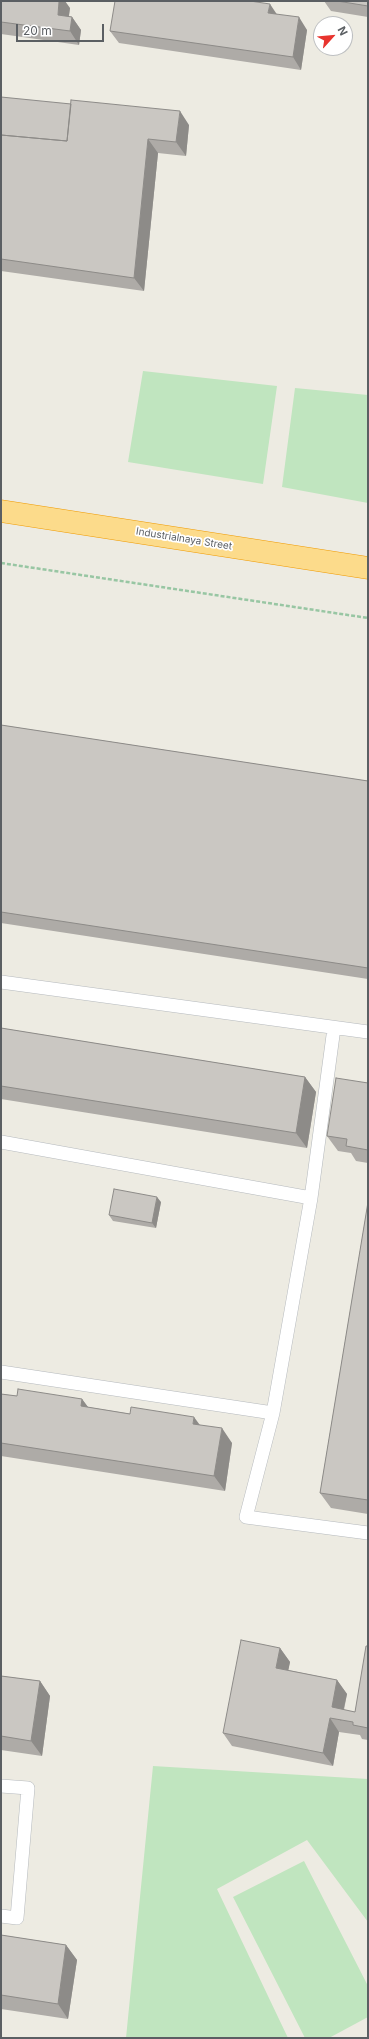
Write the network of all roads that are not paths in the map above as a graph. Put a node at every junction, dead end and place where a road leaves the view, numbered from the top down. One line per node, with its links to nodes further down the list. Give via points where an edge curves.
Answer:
1 (1, 511): 2 (highway, Industrialnaya Street)
2 (368, 568)
3 (1, 982): 4 (lane)
4 (334, 1028): 5 (lane); 7 (lane)
5 (368, 1032)
6 (1, 1142): 7 (lane)
7 (311, 1198): 9 (lane)
8 (1, 1372): 9 (lane)
9 (273, 1413): 10 (lane, via 246,1517)
10 (368, 1533)
11 (1, 1786): 12 (lane, via 28,1788 16,1918)
12 (1, 1916)

